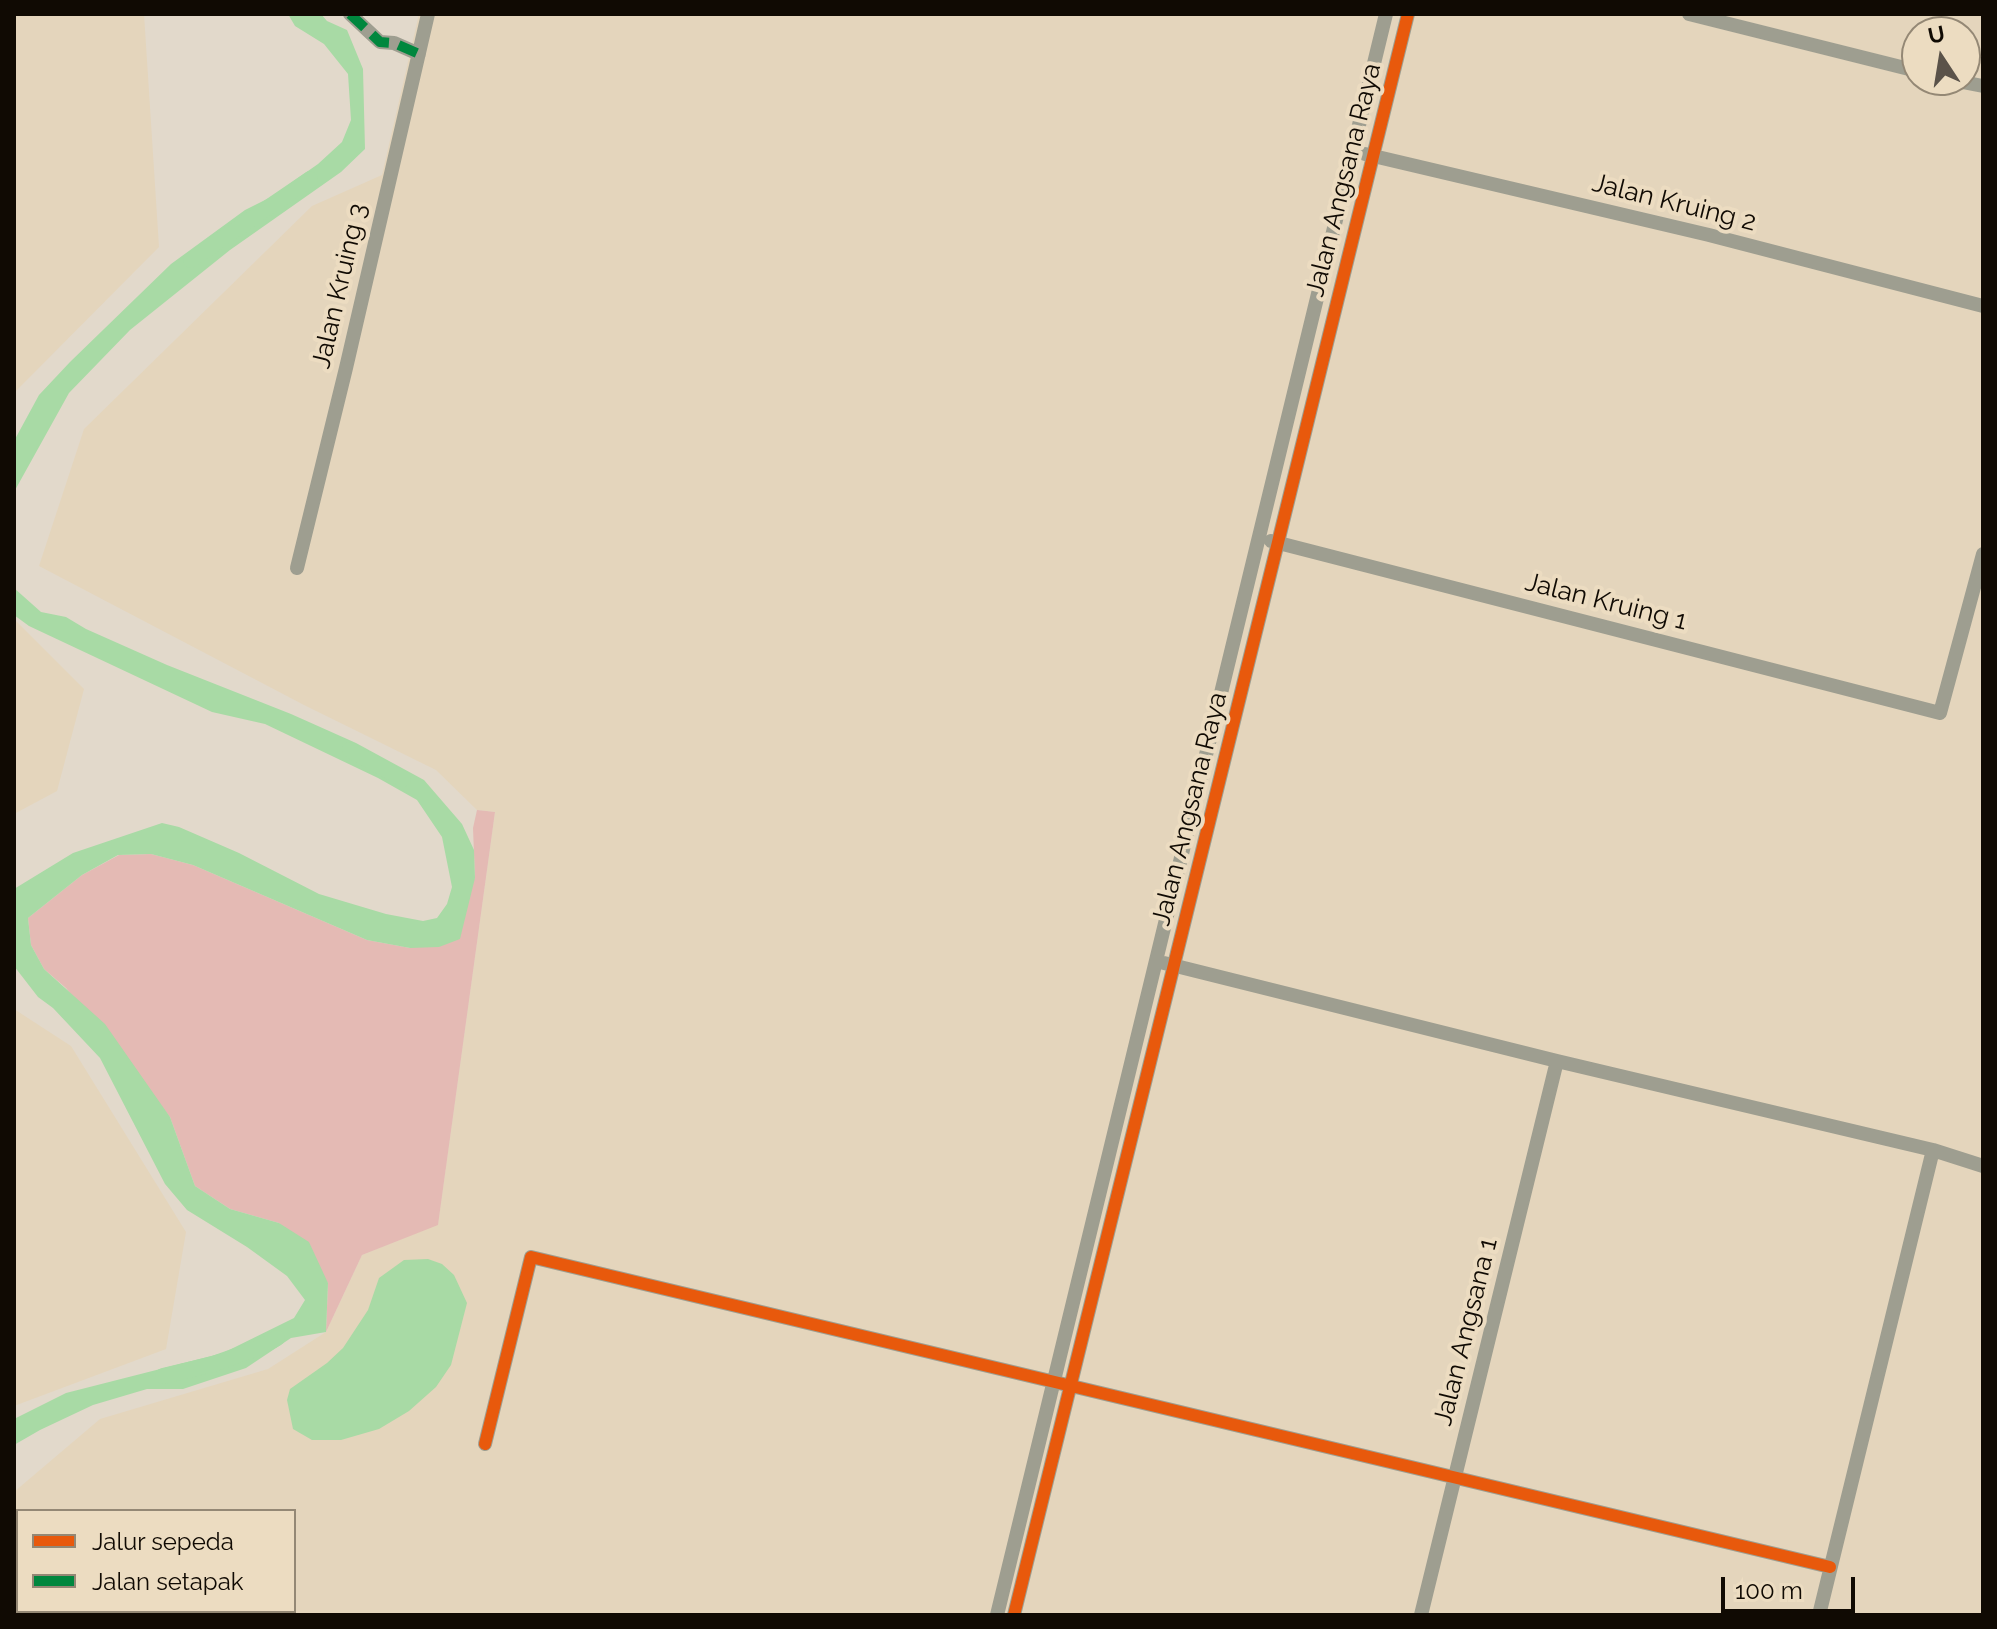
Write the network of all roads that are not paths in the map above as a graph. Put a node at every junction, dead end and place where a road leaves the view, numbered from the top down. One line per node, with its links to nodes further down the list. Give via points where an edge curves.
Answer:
1 (350, 14): 6 (street, via 380,42)
2 (428, 14): 6 (street, Jalan Kruing 3)
3 (1386, 14): 8 (street, Jalan Angsana Raya)
4 (1408, 14): 9 (street, Jalan Angsana Raya)
5 (1689, 14): 7 (street)
6 (419, 54): 14 (street, Jalan Kruing 3)
7 (1901, 67)
8 (1353, 151): 9 (street, Jalan Kruing 2); 11 (street, Jalan Angsana Raya)
9 (1373, 155): 10 (street, Jalan Kruing 2); 12 (street, Jalan Angsana Raya)
10 (1983, 306)
11 (1259, 538): 12 (street, Jalan Kruing 1); 15 (street, Jalan Angsana Raya)
12 (1278, 543): 13 (street, Jalan Kruing 1, via 1940,713); 16 (street, Jalan Angsana Raya)
13 (1983, 554)
14 (297, 568)
15 (1157, 961): 16 (street); 20 (street, Jalan Angsana Raya)
16 (1174, 966): 17 (street); 21 (street, Jalan Angsana Raya)
17 (1557, 1061): 18 (street); 23 (street, Jalan Angsana 1)
18 (1933, 1150): 19 (street); 24 (street)
19 (1983, 1166)
20 (1054, 1383): 21 (street); 22 (street, via 531,1257); 25 (street, Jalan Angsana Raya)
21 (1070, 1388): 23 (street); 26 (street, Jalan Angsana Raya)
22 (485, 1444)
23 (1455, 1479): 24 (street); 27 (street, Jalan Angsana 1)
24 (1830, 1567): 28 (street)
25 (997, 1615)
26 (1014, 1615)
27 (1421, 1615)
28 (1819, 1615)

